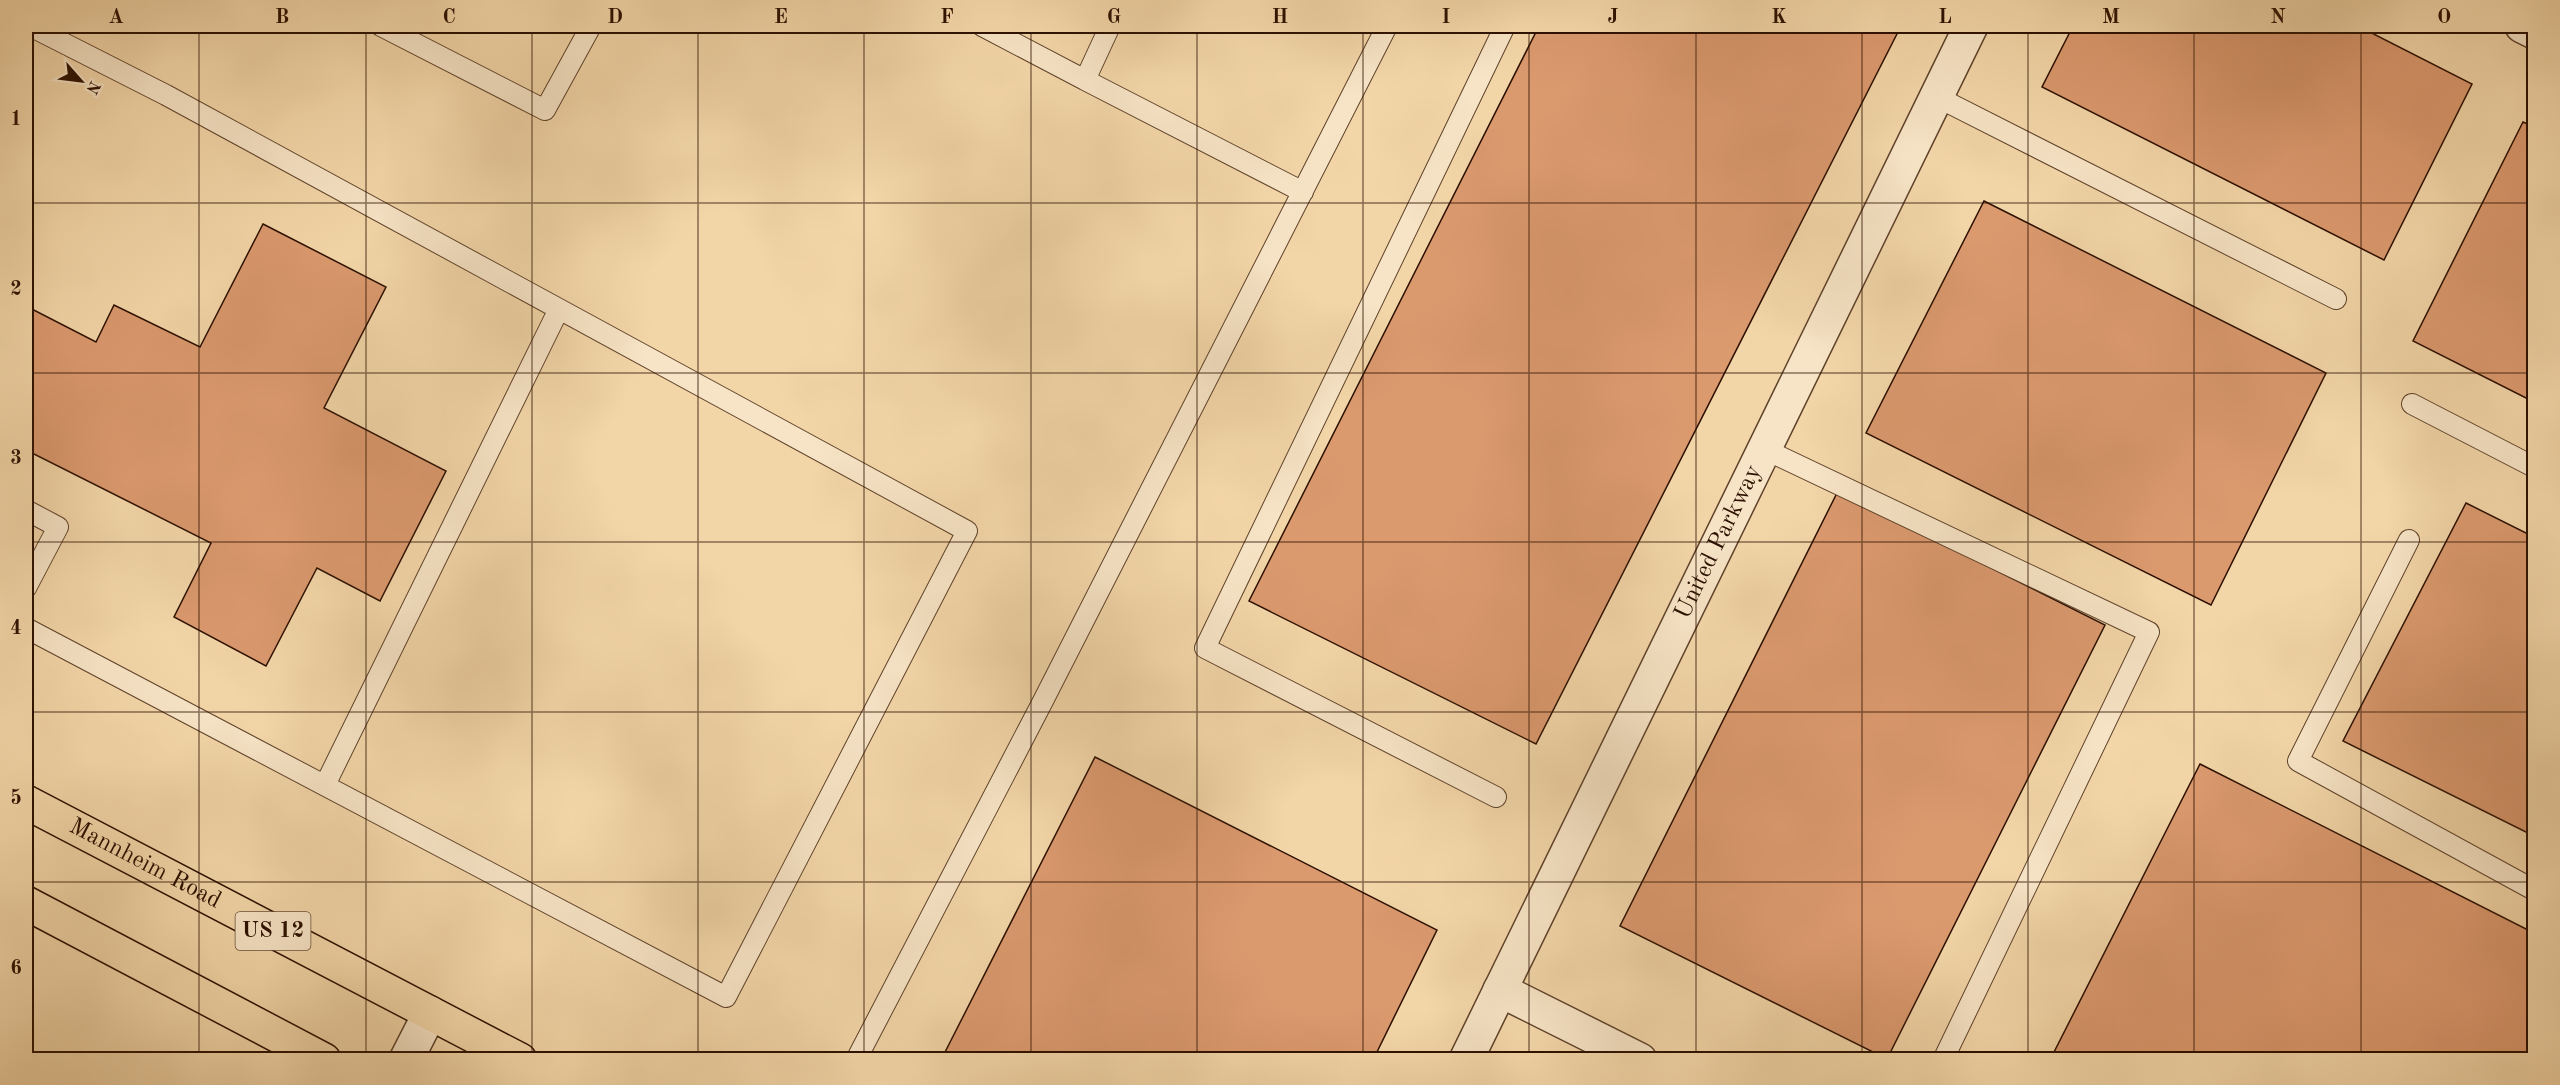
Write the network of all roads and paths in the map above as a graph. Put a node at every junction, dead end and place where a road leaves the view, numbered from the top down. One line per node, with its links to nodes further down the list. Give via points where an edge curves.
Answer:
1 (30, 26): 15 (lane, via 166,94)
2 (381, 26): 3 (lane, via 545,110)
3 (591, 26)
4 (982, 26): 11 (lane)
5 (1110, 26): 11 (lane)
6 (1387, 26): 13 (lane)
7 (1505, 26): 24 (lane, via 1205,648)
8 (1971, 26): 12 (street, United Parkway)
9 (2522, 26): 10 (street)
10 (2535, 32)
11 (1085, 80): 13 (lane)
12 (1936, 97): 14 (lane); 17 (street, United Parkway)
13 (1302, 192): 33 (lane)
14 (2336, 299)
15 (559, 309): 23 (lane); 23 (lane, via 967,531 726,997)
16 (2412, 404): 18 (lane)
17 (1764, 449): 28 (street, United Parkway); 36 (lane, via 2149,632)
18 (2535, 467)
19 (26, 510): 21 (lane, via 58,526)
20 (2409, 540): 26 (lane, via 2298,761)
21 (26, 588)
22 (26, 628): 23 (lane)
23 (325, 785)
24 (1496, 797)
25 (26, 802): 29 (main road, Mannheim Road / US 12)
26 (2535, 890)
27 (26, 903): 30 (main road)
28 (1500, 990): 34 (street, United Parkway); 35 (street)
29 (430, 1012): 31 (street); 32 (main road, Mannheim Road / US 12)
30 (324, 1059)
31 (406, 1059)
32 (519, 1059)
33 (856, 1059)
34 (1466, 1059)
35 (1640, 1059)
36 (1943, 1059)

